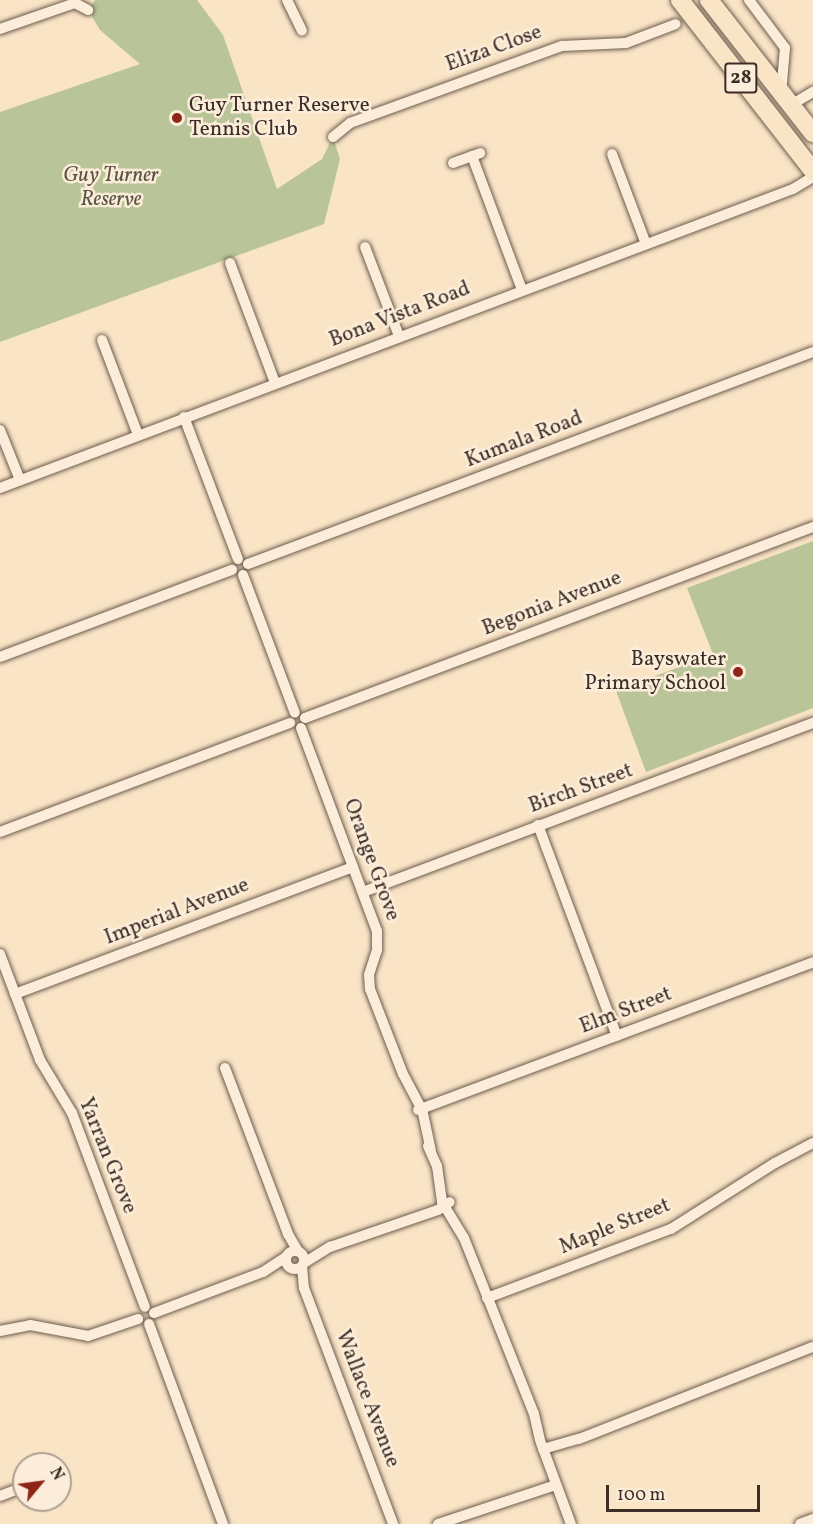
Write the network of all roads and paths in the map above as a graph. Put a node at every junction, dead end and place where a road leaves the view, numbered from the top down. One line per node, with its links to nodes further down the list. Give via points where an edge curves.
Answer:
1 (287, 0): 9 (street)
2 (680, 0): 16 (main road, 28)
3 (709, 0): 11 (main road, 28)
4 (749, 0): 11 (street, via 786,48)
5 (75, 1): 6 (street); 8 (street)
6 (88, 10)
7 (676, 24): 13 (street, Eliza Close, via 626,43 562,46 350,123)
8 (0, 28)
9 (302, 31)
10 (813, 92): 11 (street)
11 (786, 99): 12 (main road, 28)
12 (813, 133)
13 (333, 137)
14 (612, 154): 18 (street)
15 (453, 163): 21 (street, via 476,154)
16 (813, 171)
17 (813, 177): 18 (street, Bona Vista Road, via 793,189)
18 (646, 244): 21 (street, Bona Vista Road)
19 (365, 247): 22 (street)
20 (230, 263): 25 (street)
21 (522, 290): 22 (street, Bona Vista Road)
22 (399, 336): 25 (street, Bona Vista Road)
23 (102, 340): 28 (street)
24 (812, 356): 32 (street, Kumala Road)
25 (275, 383): 26 (street, Bona Vista Road)
26 (184, 417): 28 (street, Bona Vista Road); 32 (street)
27 (0, 430): 29 (street)
28 (138, 435): 29 (street, Bona Vista Road)
29 (20, 480): 30 (street, Bona Vista Road)
30 (0, 488)
31 (813, 527): 35 (street, Begonia Avenue)
32 (243, 566): 33 (street); 34 (street)
33 (0, 657)
34 (292, 718): 35 (street); 38 (street)
35 (303, 723): 39 (street, Orange Grove)
36 (813, 723): 37 (street, Birch Street)
37 (538, 825): 40 (street, Birch Street); 44 (street)
38 (0, 832)
39 (353, 867): 40 (street, Orange Grove); 43 (street, Imperial Avenue)
40 (363, 892): 46 (street, Orange Grove, via 378,937 370,969 370,989 403,1074 406,1092)
41 (0, 954): 43 (street, Yarran Grove)
42 (813, 962): 44 (street, Elm Street)
43 (15, 994): 51 (street, Yarran Grove, via 43,1066 72,1113)
44 (617, 1036): 46 (street, Elm Street)
45 (225, 1068): 49 (street)
46 (420, 1110): 48 (street, Orange Grove, via 420,1130 446,1182)
47 (813, 1143): 50 (street, Maple Street, via 671,1229)
48 (445, 1203): 49 (street); 50 (street, Orange Grove, via 460,1218)
49 (295, 1260): 51 (street); 59 (street, Wallace Avenue)
50 (486, 1298): 55 (street, Orange Grove, via 534,1414)
51 (150, 1310): 52 (street); 52 (street, via 139,1312)
52 (143, 1322): 53 (street, via 88,1336 30,1325); 58 (street)
53 (0, 1331)
54 (813, 1347): 55 (street, via 579,1439)
55 (543, 1448): 56 (street, Orange Grove)
56 (555, 1481): 60 (street); 61 (street, Orange Grove)
57 (813, 1519): 62 (street)
58 (223, 1524)
59 (393, 1524)
60 (438, 1524)
61 (571, 1524)
62 (800, 1524)

